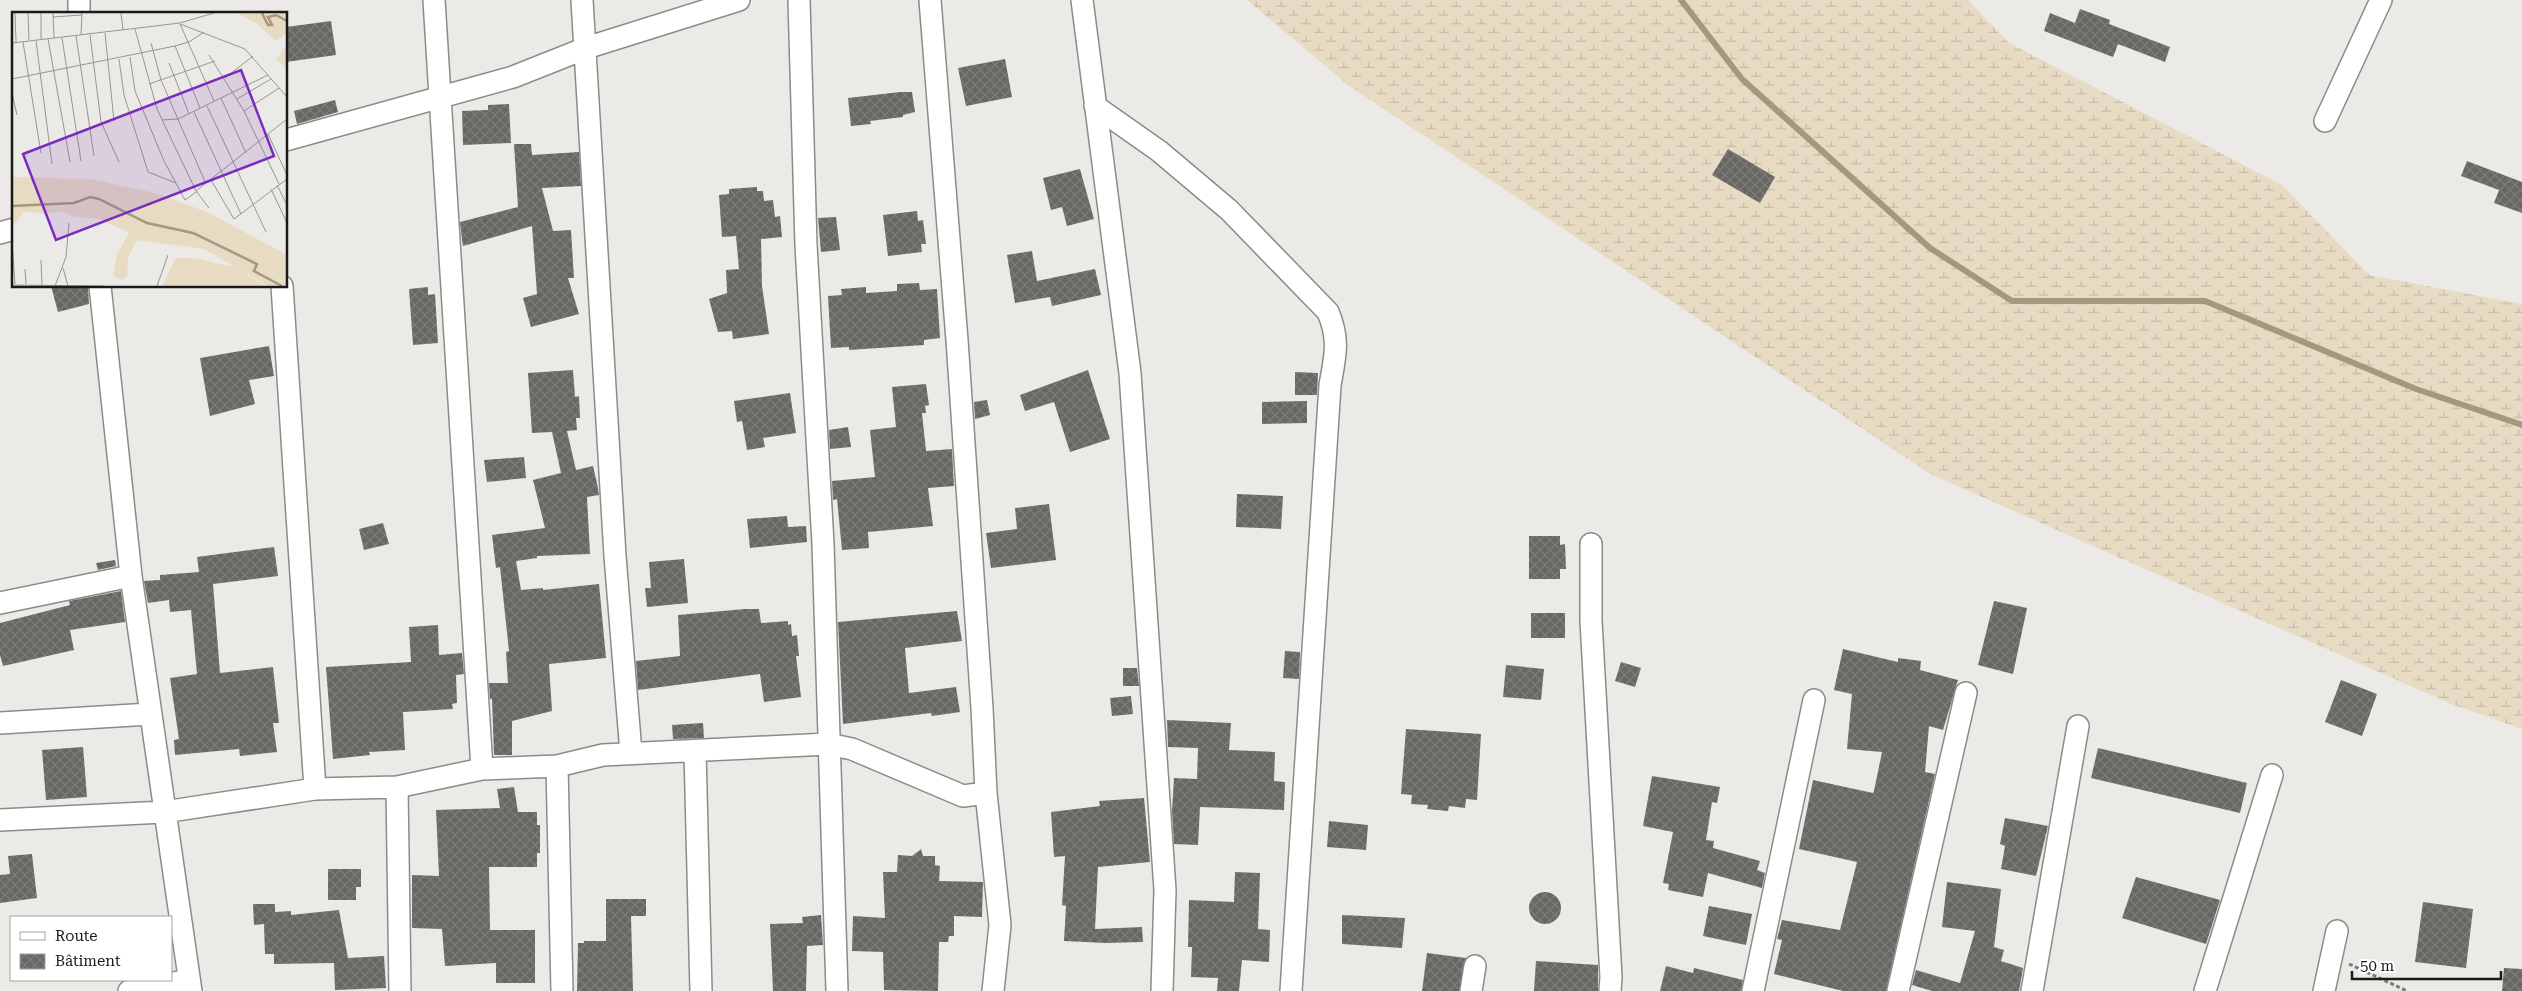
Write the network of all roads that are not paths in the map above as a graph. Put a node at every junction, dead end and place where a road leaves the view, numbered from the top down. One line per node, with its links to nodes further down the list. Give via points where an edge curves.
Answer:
1 (434, 0): 9 (street)
2 (582, 0): 8 (street)
3 (798, 0): 25 (street, via 806,245 823,544)
4 (930, 0): 33 (street, via 958,350)
5 (1082, 0): 10 (street)
6 (2381, 0): 11 (street)
7 (732, 1): 8 (street)
8 (586, 48): 9 (street, via 513,77); 27 (street, via 615,556)
9 (438, 98): 12 (street); 29 (street)
10 (1094, 106): 45 (street, via 1130,373 1165,890); 46 (street, via 1159,151 1229,210 1328,312 1335,329)
11 (2324, 121)
12 (288, 139)
13 (12, 230): 14 (street)
14 (0, 234)
15 (100, 288): 18 (street)
16 (282, 288): 32 (street)
17 (1591, 544): 48 (street, via 1591,621)
18 (131, 576): 19 (street); 22 (street)
19 (0, 603)
20 (1966, 693): 50 (street)
21 (1814, 700): 49 (street)
22 (150, 714): 23 (street); 34 (street)
23 (0, 724)
24 (2078, 726): 51 (street)
25 (828, 744): 26 (street); 33 (street, via 852,749 962,796); 43 (street)
26 (695, 751): 27 (street); 42 (street)
27 (631, 753): 28 (street, via 602,755)
28 (557, 766): 29 (street); 41 (street)
29 (482, 769): 31 (street)
30 (2272, 776): 52 (street)
31 (397, 787): 32 (street); 40 (street)
32 (315, 788): 34 (street)
33 (986, 794): 44 (street, via 1000,925)
34 (164, 812): 35 (street); 38 (street)
35 (0, 820)
36 (2337, 931): 53 (street)
37 (1476, 966): 47 (street)
38 (190, 985): 39 (street)
39 (129, 991)
40 (400, 991)
41 (562, 991)
42 (701, 991)
43 (837, 991)
44 (993, 991)
45 (1162, 991)
46 (1291, 991)
47 (1471, 991)
48 (1610, 991)
49 (1753, 991)
50 (1898, 991)
51 (2032, 991)
52 (2206, 991)
53 (2324, 991)

